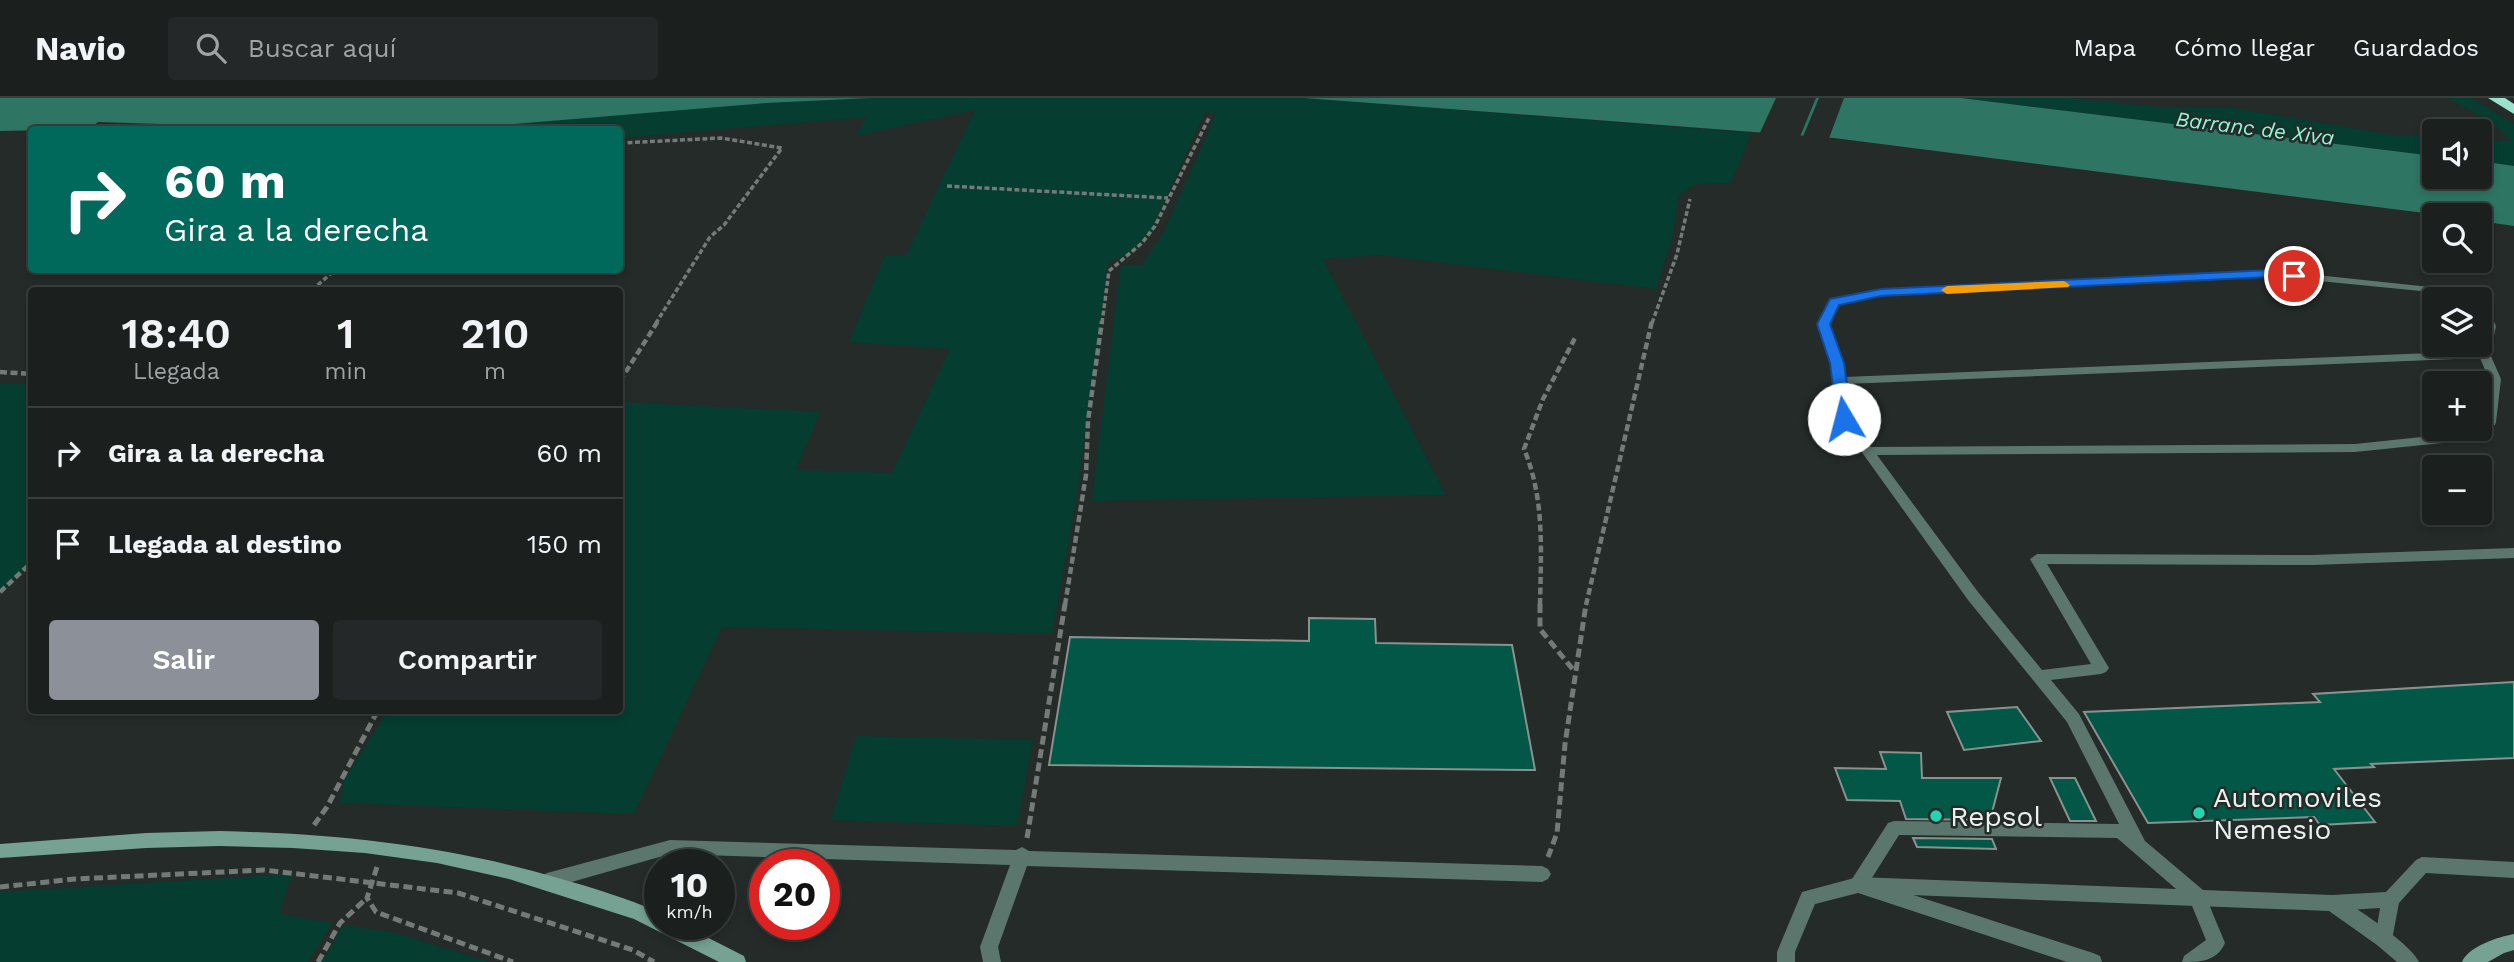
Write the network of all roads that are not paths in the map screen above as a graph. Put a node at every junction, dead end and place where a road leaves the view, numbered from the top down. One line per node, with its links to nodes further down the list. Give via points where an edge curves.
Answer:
1 (2495, 98): 2 (highway)
2 (2514, 110)
3 (2422, 288): 6 (street, via 2269,274 1881,292 1834,302 1824,324)
4 (2422, 357): 6 (street)
5 (2492, 372): 7 (street)
6 (1839, 381): 9 (street, via 1844,419)
7 (2492, 405)
8 (2423, 441): 9 (street, via 2355,448)
9 (1870, 451): 11 (street, via 1973,596)
10 (2514, 553): 11 (street, via 2312,560 2037,559 2101,668)
11 (2040, 676): 12 (street, via 2073,718)
12 (2140, 848): 18 (street, via 2121,831 1894,828); 19 (street)
13 (0, 851): 17 (street, via 233,837 304,840 453,857)
14 (1022, 855): 16 (street); 17 (street, via 670,846); 27 (street, via 989,947)
15 (2514, 870): 20 (street, via 2422,865)
16 (1542, 874)
17 (547, 881): 22 (street)
18 (1858, 885): 19 (street); 28 (street, via 1808,898); 29 (street)
19 (2197, 896): 21 (street); 30 (street, via 2216,943)
20 (2390, 900): 21 (street); 23 (street)
21 (2332, 903): 23 (street)
22 (644, 916)
23 (2384, 939): 31 (street)
24 (695, 940): 26 (street)
25 (2514, 942): 32 (street)
26 (737, 962)
27 (992, 962)
28 (1786, 962)
29 (2093, 962)
30 (2191, 962)
31 (2410, 962)
32 (2471, 962)

